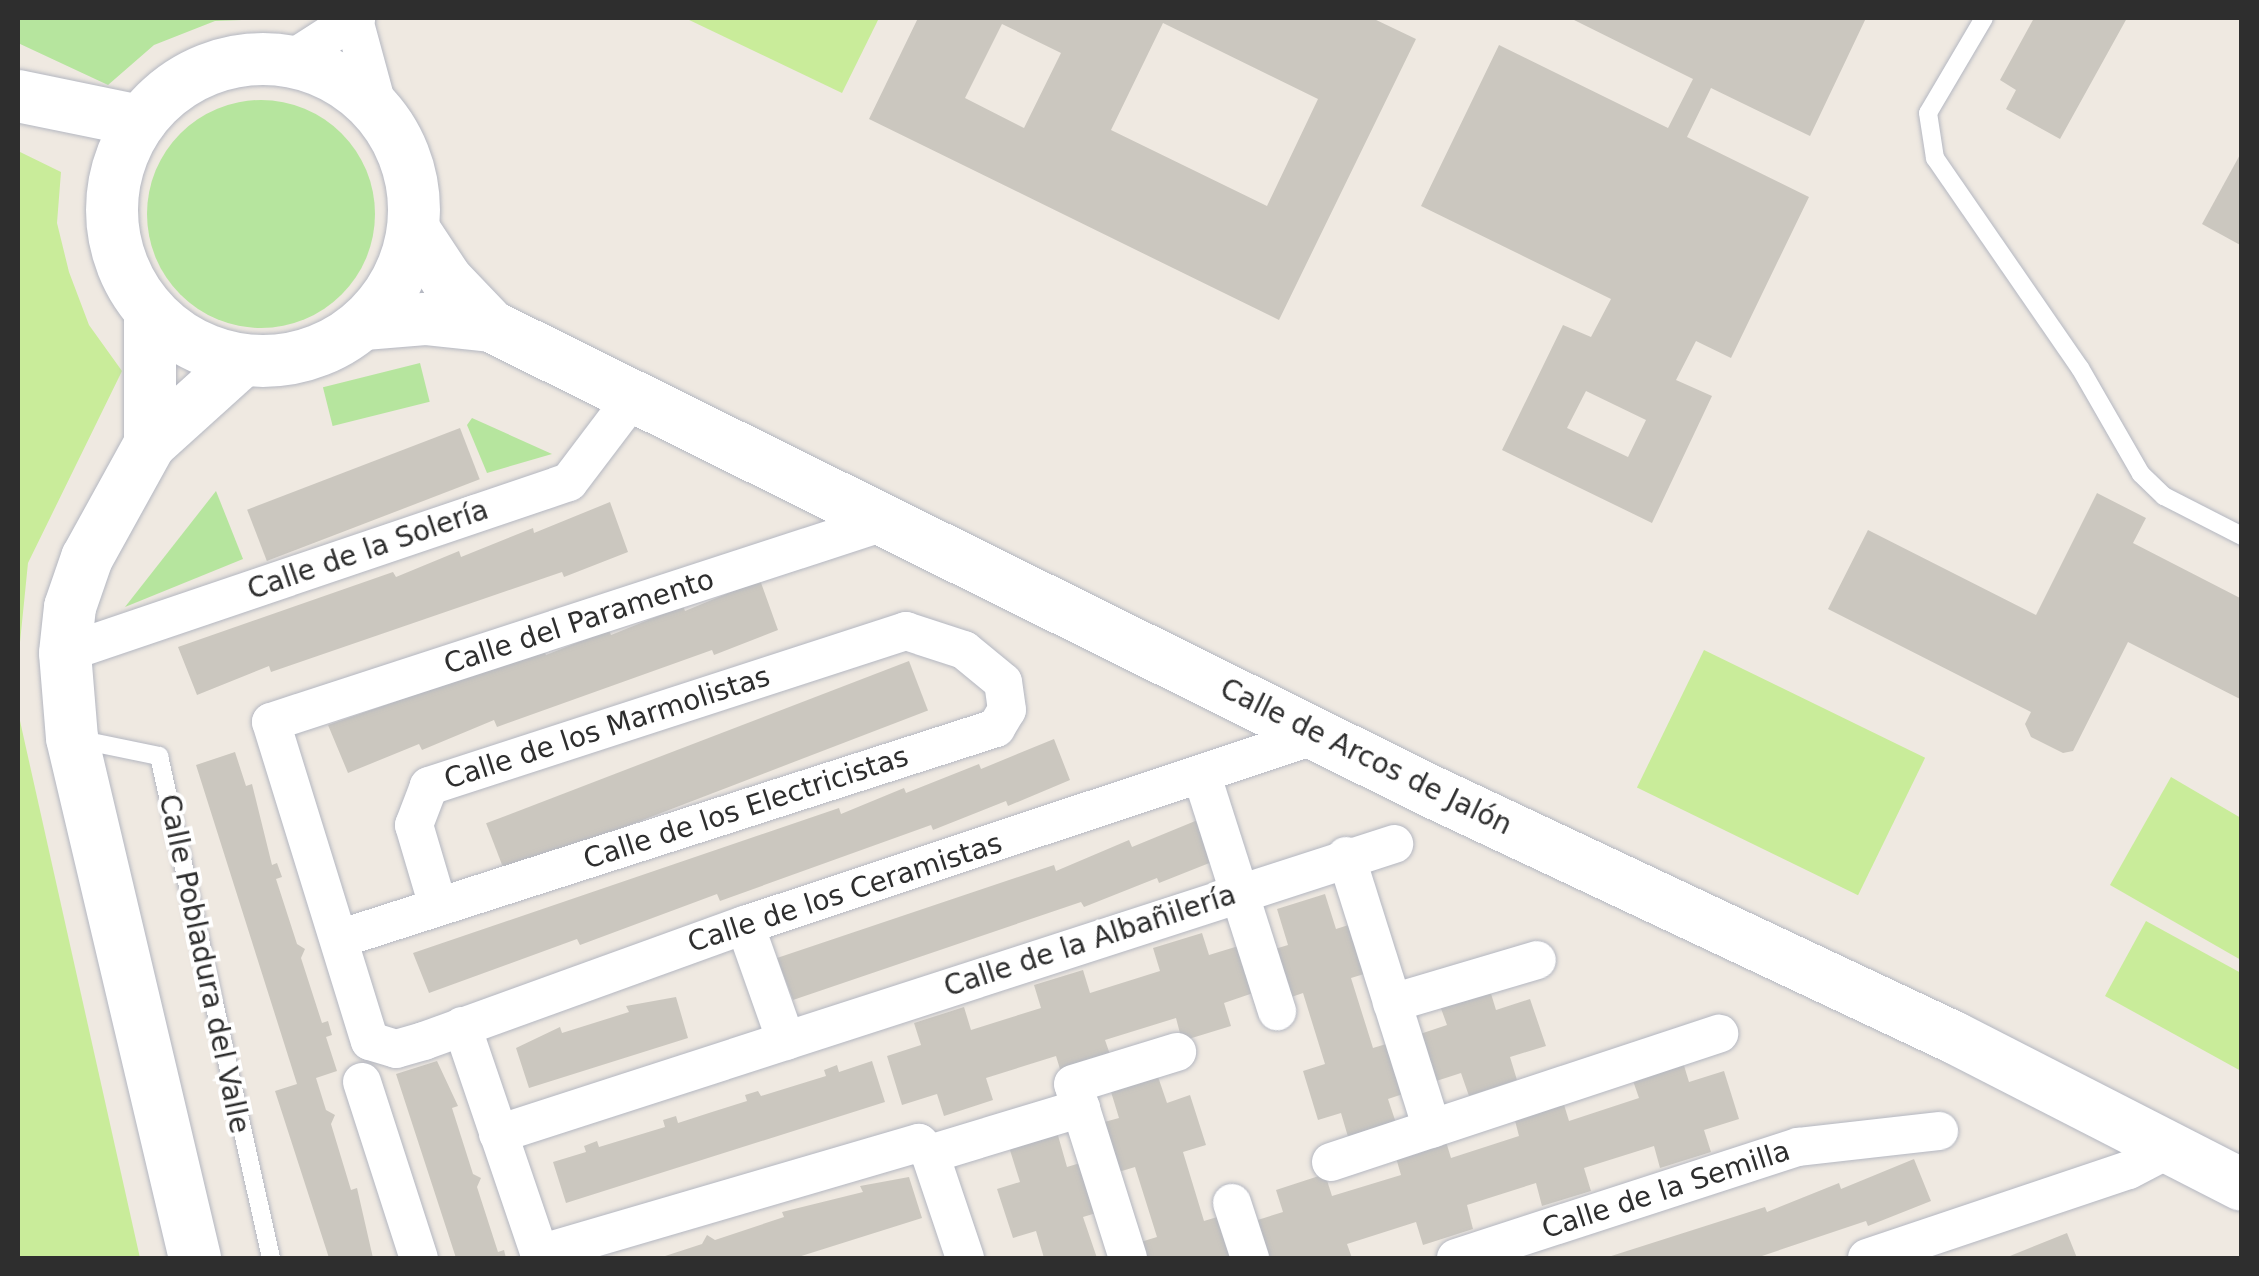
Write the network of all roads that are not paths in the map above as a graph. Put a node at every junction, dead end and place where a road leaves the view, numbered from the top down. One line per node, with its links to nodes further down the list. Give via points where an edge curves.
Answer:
1 (1984, 18): 16 (lane, via 1928,113 1934,158 2080,368 2141,474 2164,496)
2 (355, 19): 3 (street); 5 (street)
3 (289, 61): 5 (street, via 322,70); 6 (street, via 261,58 206,70 170,91)
4 (22, 98): 6 (street); 7 (street)
5 (379, 112): 8 (street, via 409,167)
6 (140, 121): 7 (street)
7 (115, 180): 9 (street, via 117,250)
8 (414, 230): 10 (street, via 397,282); 11 (street, Calle de Arcos de Jalón, via 447,280)
9 (150, 312): 12 (street, via 177,335); 14 (street)
10 (364, 324): 11 (street, Calle de Arcos de Jalón, via 426,319); 12 (street, via 294,360)
11 (492, 326): 13 (street, Calle de Arcos de Jalón)
12 (242, 361): 14 (street, via 207,385)
13 (634, 396): 15 (street, Calle de Arcos de Jalón); 18 (street, Calle de la Solería, via 569,482)
14 (150, 444): 18 (street, via 87,558 70,607)
15 (887, 522): 19 (street, Calle de Arcos de Jalón); 27 (street, Calle del Paramento, via 271,722)
16 (2242, 536)
17 (906, 631): 25 (street, Calle de los Marmolistas, via 429,786 414,825); 25 (street, Calle de los Electricistas, via 964,650 1003,682 1007,710 996,728)
18 (65, 653): 20 (street)
19 (1322, 733): 21 (street, Calle de los Ceramistas); 41 (street, Calle de Arcos de Jalón)
20 (72, 738): 47 (street); 48 (lane, Calle Pobladura del Valle, via 159,756)
21 (1202, 776): 24 (street); 26 (street, Calle de los Ceramistas)
22 (1394, 844): 23 (street, Calle de la Albañilería)
23 (1346, 856): 24 (street, Calle de la Albañilería); 29 (street)
24 (1239, 892): 30 (street); 33 (street, Calle de la Albañilería)
25 (438, 906): 27 (street, Calle de los Electricistas)
26 (745, 925): 31 (street, Calle de los Ceramistas); 33 (street)
27 (342, 938): 31 (street, Calle de los Ceramistas, via 370,1041 396,1049)
28 (1536, 960): 29 (street)
29 (1392, 1003): 37 (street)
30 (1277, 1012)
31 (462, 1026): 39 (street)
32 (1719, 1034): 37 (street)
33 (786, 1041): 39 (street, Calle de la Albañilería)
34 (1177, 1052): 36 (street)
35 (362, 1082): 49 (street)
36 (1077, 1096): 40 (street); 50 (street)
37 (1432, 1129): 42 (street)
38 (1939, 1131): 52 (street, Calle de la Semilla, via 1798,1147)
39 (498, 1134): 45 (street)
40 (925, 1148): 45 (street); 46 (street)
41 (2171, 1148): 43 (street, Calle de Arcos de Jalón); 53 (street, via 2129,1170)
42 (1331, 1162)
43 (2242, 1185)
44 (1232, 1203): 51 (street)
45 (540, 1256)
46 (956, 1256)
47 (195, 1258)
48 (271, 1258)
49 (418, 1258)
50 (1128, 1258)
51 (1250, 1258)
52 (1456, 1258)
53 (1867, 1258)

